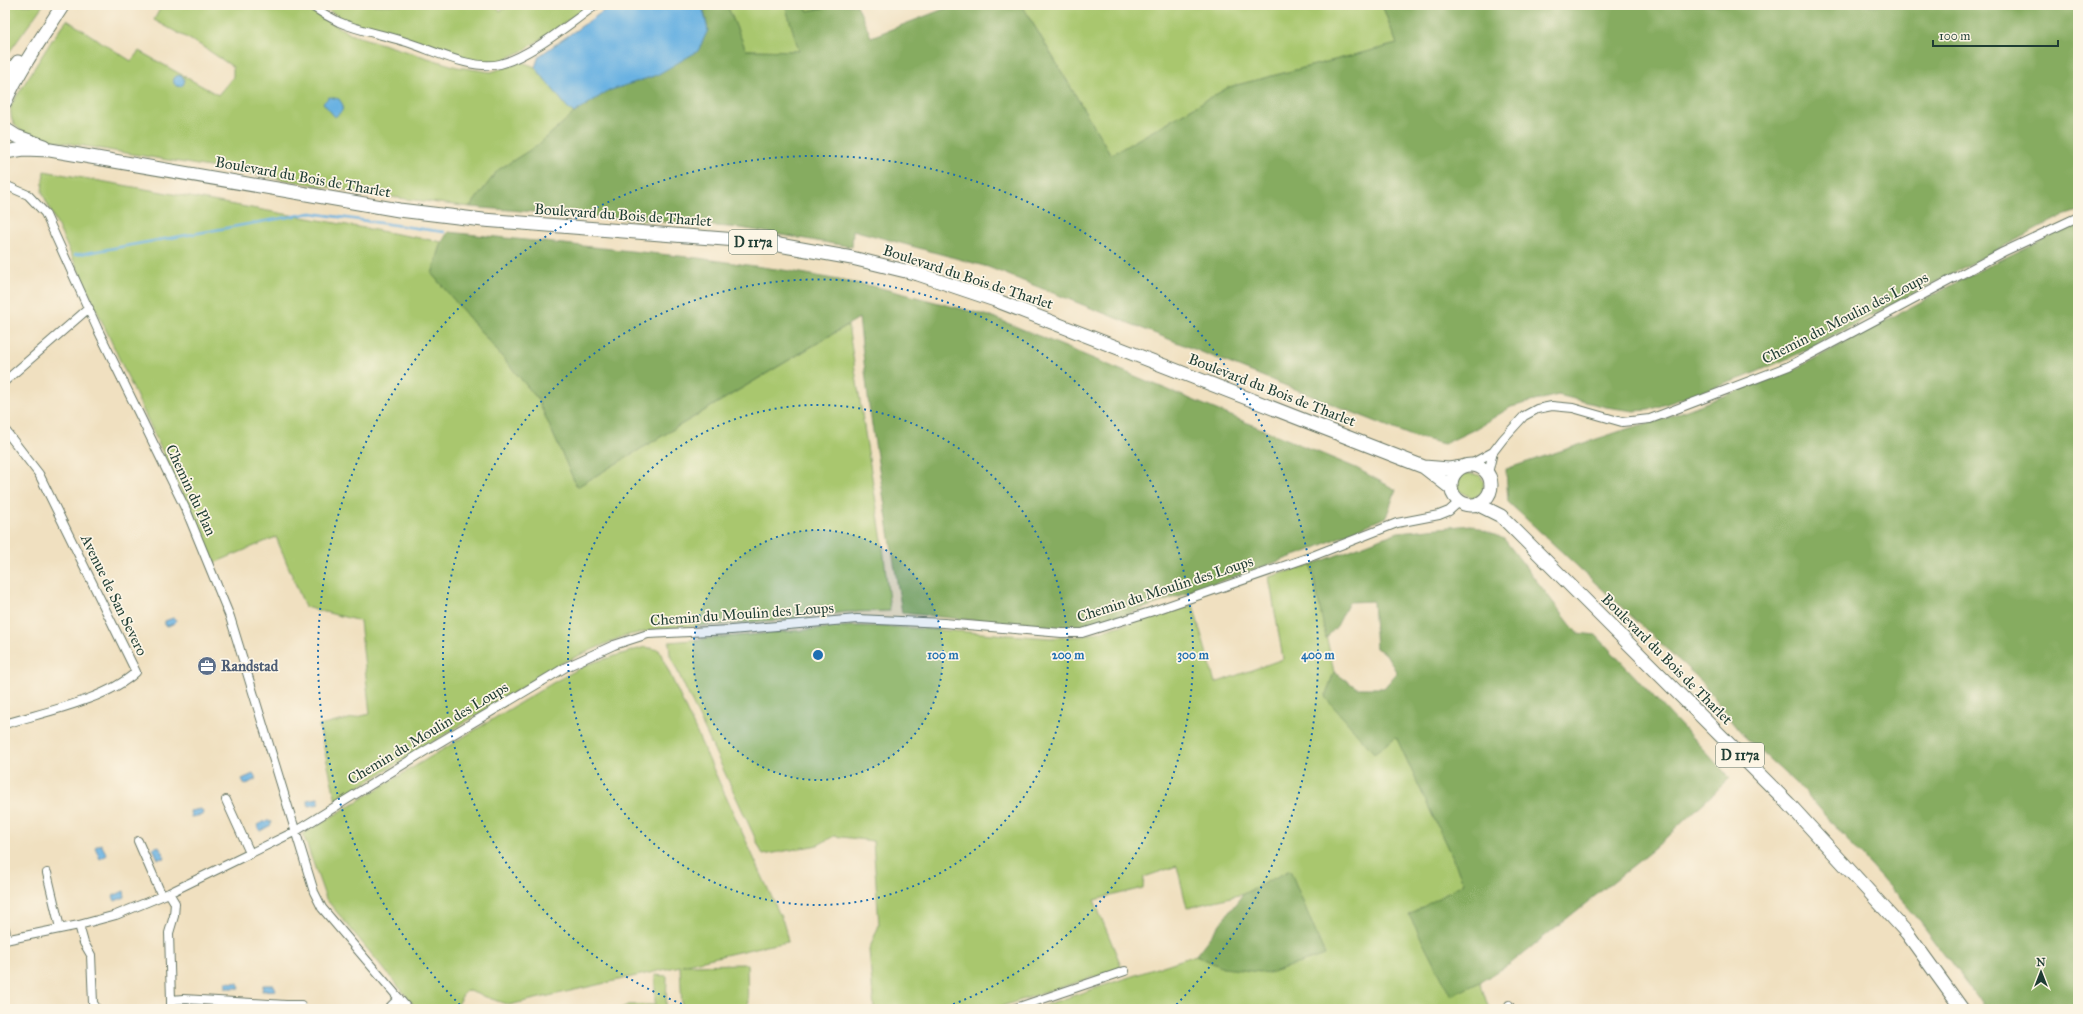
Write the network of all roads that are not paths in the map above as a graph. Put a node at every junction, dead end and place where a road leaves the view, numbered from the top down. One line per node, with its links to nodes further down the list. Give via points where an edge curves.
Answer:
1 (64, 5): 4 (main road)
2 (310, 5): 3 (street, via 351,26 406,41 462,61 487,66 501,64 530,50)
3 (596, 5)
4 (41, 38): 5 (main road); 6 (main road)
5 (5, 80)
6 (5, 102)
7 (5, 129): 10 (main road, Boulevard du Bois de Tharlet / D 117a)
8 (5, 135): 9 (main road)
9 (5, 140)
10 (50, 150): 11 (main road, Boulevard du Bois de Tharlet / D 117a, via 24,149); 20 (main road, Boulevard du Bois de Tharlet / D 117a, via 399,210 482,220 762,242 852,258 918,274 996,300)
11 (5, 152)
12 (5, 179): 13 (street, Chemin du Plan)
13 (9, 186): 15 (street, Chemin du Plan, via 32,198 46,213)
14 (2078, 216): 18 (street, Chemin du Moulin des Loups, via 2003,252 1789,366 1650,419 1622,422 1573,408 1552,406 1537,409 1514,424)
15 (89, 308): 16 (street); 29 (street, Chemin du Plan, via 204,550 232,624)
16 (5, 381)
17 (5, 430): 27 (street, Avenue de San Severo, via 39,474 136,672 125,683 106,692)
18 (1493, 452): 19 (street, Chemin du Moulin des Loups); 21 (street, Chemin du Moulin des Loups)
19 (1466, 466): 20 (main road, Boulevard du Bois de Tharlet / D 117a, via 1449,469); 21 (main road, via 1483,468); 22 (main road, via 1454,473)
20 (1424, 467): 22 (main road, Boulevard du Bois de Tharlet / D 117a)
21 (1488, 473): 23 (main road, via 1492,485)
22 (1451, 488): 24 (main road)
23 (1490, 491): 25 (main road, via 1483,502); 26 (main road, Boulevard du Bois de Tharlet / D 117a)
24 (1459, 502): 25 (main road, via 1471,506); 29 (street, Chemin du Moulin des Loups, via 1439,516 1397,523 1310,557 1082,633 857,619 648,634 614,645 566,667)
25 (1477, 504): 26 (main road, Boulevard du Bois de Tharlet / D 117a)
26 (1502, 516): 48 (main road, Boulevard du Bois de Tharlet / D 117a, via 1788,802 1907,933)
27 (5, 724)
28 (226, 800): 31 (street)
29 (296, 831): 31 (street, Chemin du Moulin des Loups); 39 (street, Chemin du Plan, via 314,892 322,908)
30 (138, 841): 33 (street)
31 (250, 853): 33 (street, Chemin du Moulin des Loups)
32 (47, 873): 35 (street)
33 (165, 894): 34 (street, Chemin du Moulin des Loups, via 116,915); 40 (street, via 175,903 169,933)
34 (79, 925): 35 (street, Chemin du Moulin des Loups); 42 (street, via 84,943 91,955)
35 (60, 928): 37 (street, Chemin du Moulin des Loups)
36 (5, 929): 37 (street)
37 (6, 940)
38 (1125, 971): 47 (street)
39 (399, 998): 45 (street); 46 (street, Chemin du Plan)
40 (171, 1000): 43 (street); 44 (street)
41 (301, 1005): 43 (street)
42 (95, 1006)
43 (286, 1007)
44 (171, 1009)
45 (388, 1009)
46 (408, 1009)
47 (1013, 1009)
48 (1962, 1009)

